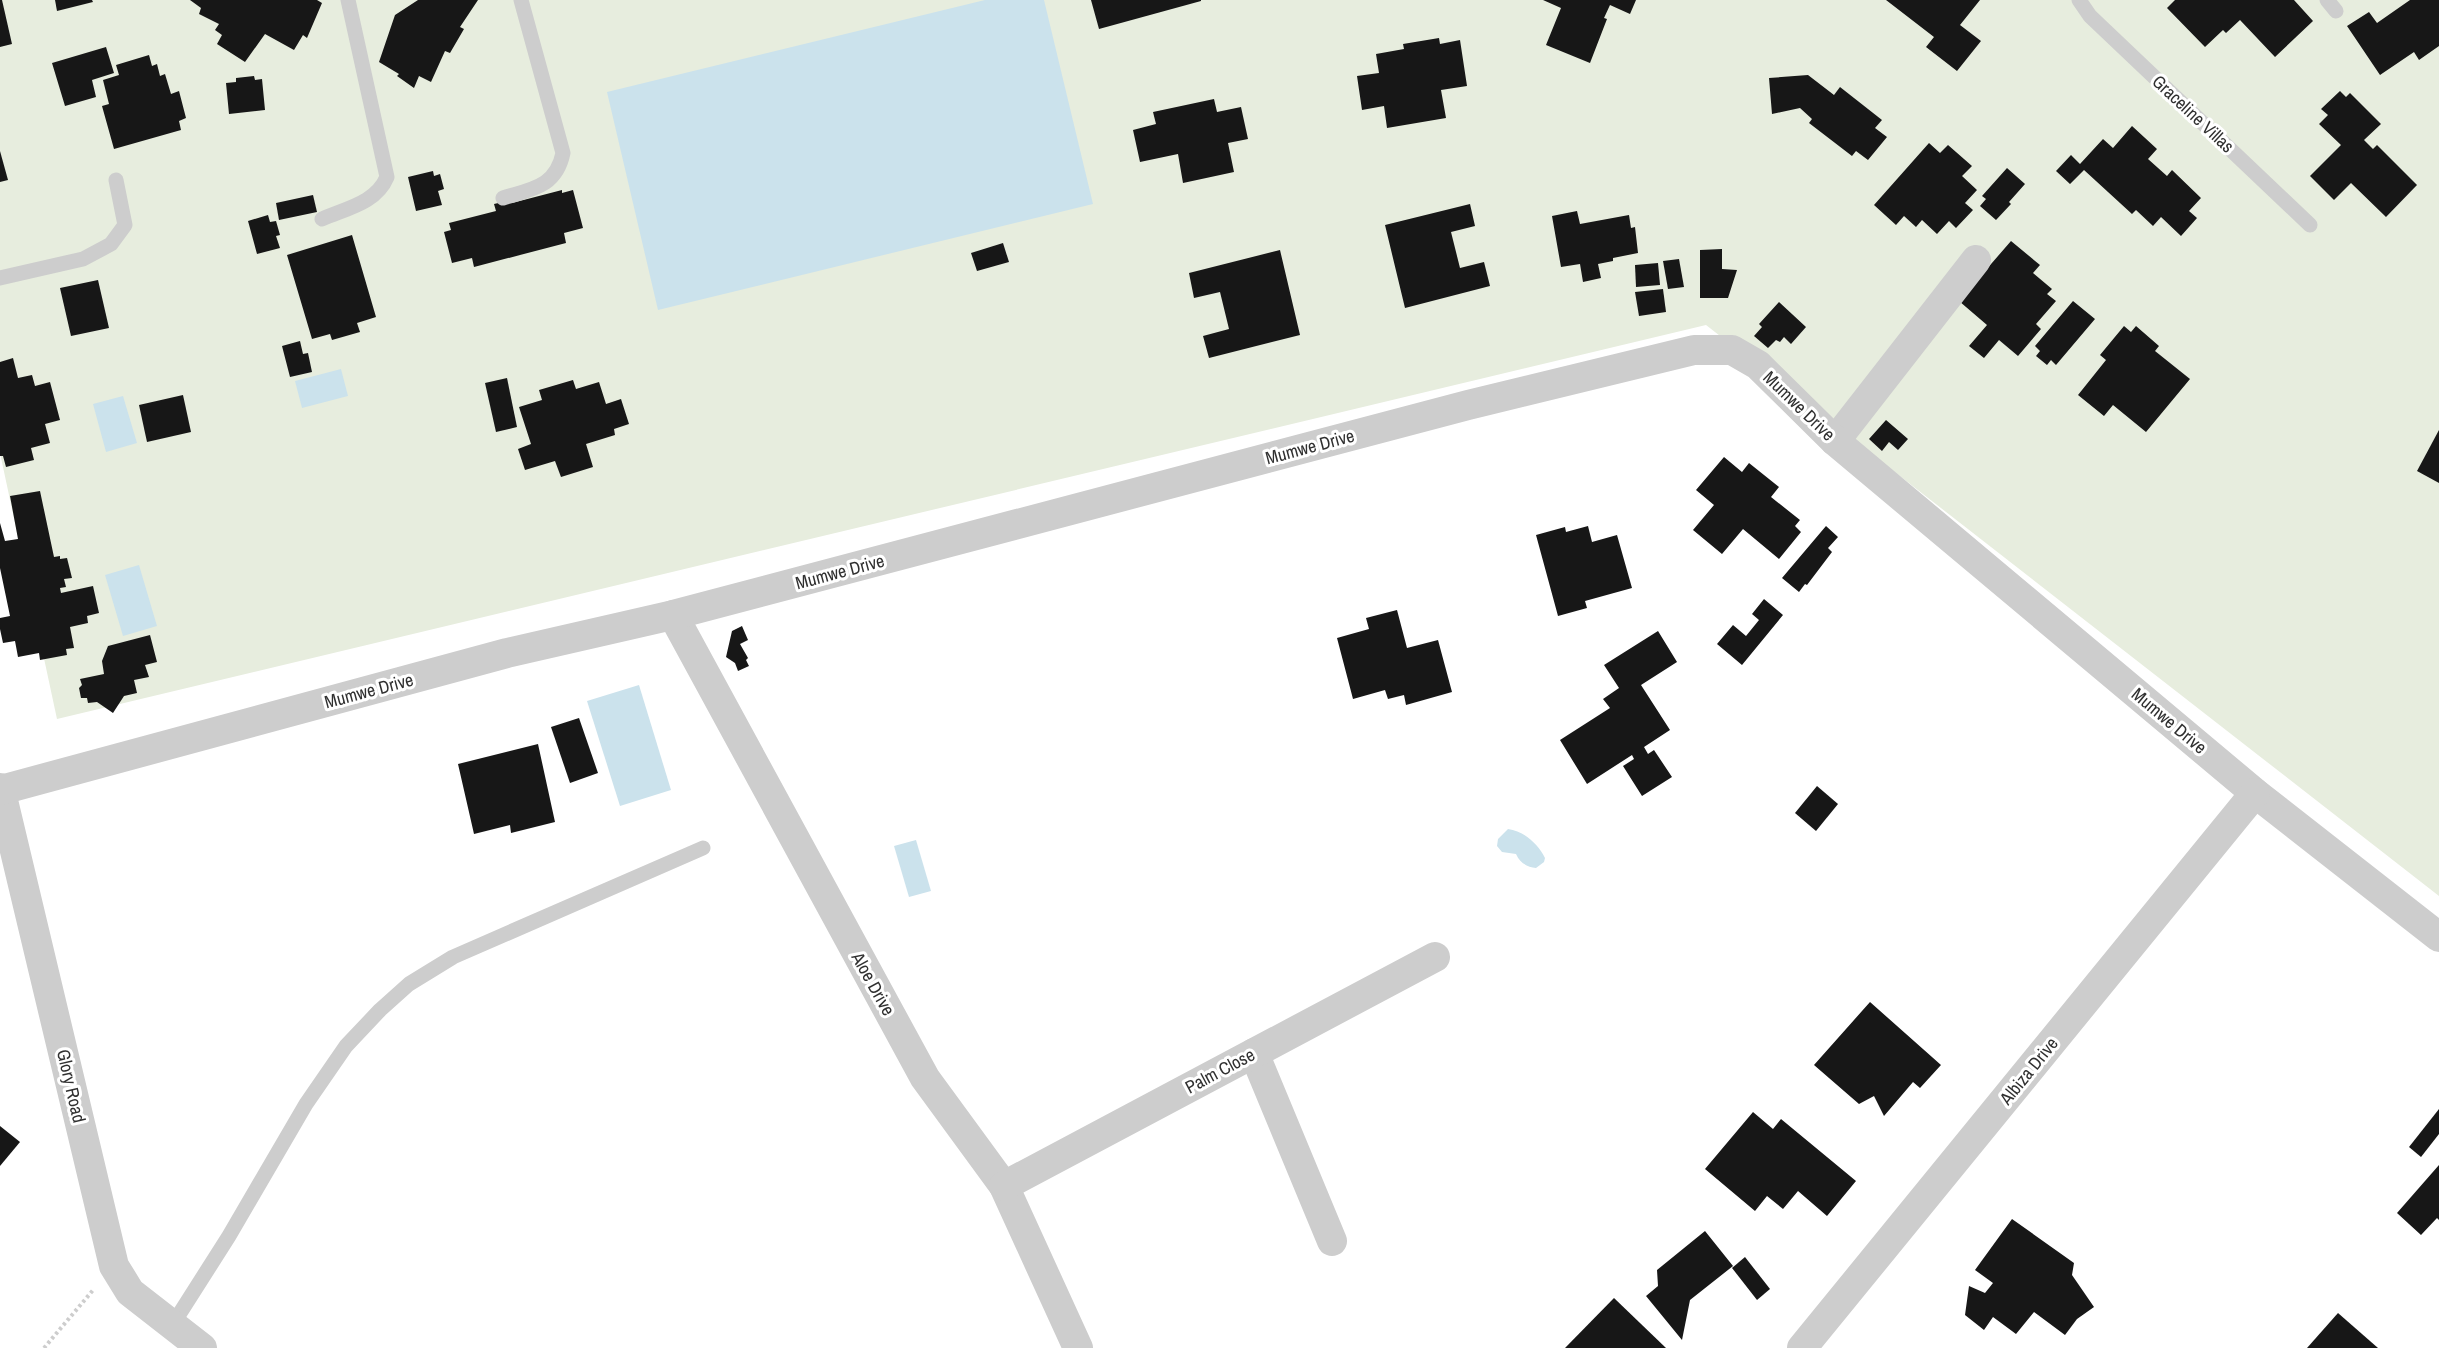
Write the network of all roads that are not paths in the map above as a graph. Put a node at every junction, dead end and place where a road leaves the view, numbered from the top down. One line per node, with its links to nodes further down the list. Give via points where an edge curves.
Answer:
1 (348, 0): 6 (lane, via 387,177 373,198)
2 (521, 0): 5 (lane, via 563,153 560,168 544,185)
3 (2079, 0): 7 (lane, Graceline Villas, via 2090,16)
4 (116, 180): 9 (lane, via 125,225 111,244 84,259)
5 (503, 198)
6 (322, 219)
7 (2310, 225)
8 (1976, 260): 10 (street)
9 (0, 278)
10 (1835, 441): 11 (street, Mumwe Drive, via 1758,366 1732,350 1694,350 1467,405); 13 (street, Mumwe Drive)
11 (673, 615): 12 (street, Mumwe Drive, via 507,653); 18 (street, Aloe Drive, via 925,1078)
12 (0, 789): 20 (street, Glory Road, via 114,1266 130,1292)
13 (2255, 793): 15 (street, Mumwe Drive); 23 (street, Albiza Drive)
14 (703, 848): 20 (lane, via 453,957 409,984 380,1010 346,1046 306,1104 230,1236)
15 (2439, 937)
16 (1436, 957): 17 (street, Palm Close)
17 (1254, 1053): 18 (street, Palm Close); 19 (street)
18 (1004, 1186): 22 (street, Aloe Drive)
19 (1332, 1241)
20 (173, 1324): 21 (street, Glory Road)
21 (202, 1348)
22 (1078, 1348)
23 (1802, 1348)

